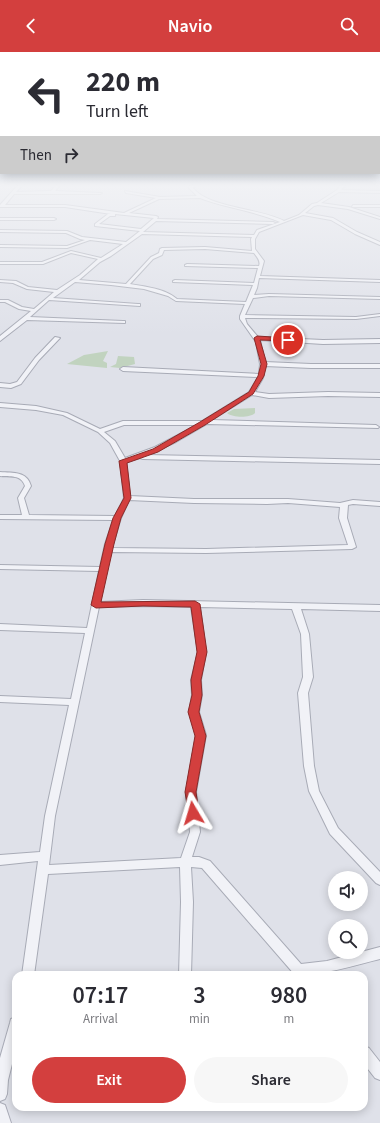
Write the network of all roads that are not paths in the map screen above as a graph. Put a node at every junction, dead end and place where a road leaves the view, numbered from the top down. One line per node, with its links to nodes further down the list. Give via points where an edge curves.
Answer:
1 (72, 234): 6 (street)
2 (138, 234): 7 (street)
3 (209, 234): 5 (street)
4 (358, 234): 8 (street)
5 (255, 236): 10 (street)
6 (89, 240): 7 (street); 9 (street, via 67,247)
7 (125, 243): 11 (street)
8 (380, 244)
9 (0, 246)
10 (254, 252): 14 (street, via 262,261); 21 (street, via 205,248 162,249 161,254 152,258)
11 (102, 259): 12 (street, via 71,252 43,263); 17 (street)
12 (0, 263)
13 (187, 265): 14 (street)
14 (260, 267): 15 (street)
15 (257, 276): 19 (street); 20 (street)
16 (0, 281): 22 (street, via 14,282 27,288)
17 (73, 281): 21 (street); 22 (street)
18 (175, 281): 20 (street)
19 (380, 281)
20 (256, 284): 23 (street)
21 (127, 285): 27 (street, via 169,294 176,300)
22 (58, 291): 25 (street)
23 (251, 297): 24 (street, via 269,295); 27 (street)
24 (380, 298)
25 (48, 299): 28 (street); 29 (street)
26 (0, 300): 29 (street)
27 (247, 302): 31 (street)
28 (138, 305)
29 (33, 310): 32 (street)
30 (380, 315): 31 (street, via 356,318)
31 (242, 316): 37 (street, via 245,324)
32 (25, 318): 33 (street); 35 (street)
33 (122, 322)
34 (0, 332): 35 (street)
35 (7, 333): 38 (street)
36 (57, 338): 44 (street, via 37,358 19,383)
37 (257, 338): 39 (street); 40 (street)
38 (0, 339)
39 (380, 342)
40 (264, 364): 41 (street); 43 (street)
41 (380, 366)
42 (123, 369): 43 (street)
43 (261, 376): 45 (street)
44 (0, 385)
45 (251, 393): 46 (street, via 269,396); 48 (street)
46 (380, 395)
47 (0, 405): 50 (street, via 65,414)
48 (204, 423): 49 (street); 50 (street, via 131,423); 51 (street)
49 (376, 427)
50 (100, 431): 52 (street, via 113,442)
51 (138, 457): 52 (street); 53 (street)
52 (123, 461): 55 (street)
53 (380, 462)
54 (0, 474): 59 (street, via 21,476 27,480 28,486 21,498)
55 (128, 498): 57 (street, via 295,501); 60 (street)
56 (380, 504): 57 (street, via 353,502)
57 (344, 505): 61 (street, via 343,518 352,547 206,551)
58 (0, 517): 59 (street)
59 (26, 517): 60 (street)
60 (117, 518): 61 (street)
61 (109, 550): 63 (street)
62 (0, 567): 63 (street)
63 (104, 569): 65 (street)
64 (195, 604): 65 (street); 66 (street); 74 (street, via 202,652 196,680 194,712 201,736 191,792 195,832)
65 (96, 605): 69 (street)
66 (295, 606): 67 (street); 76 (street, via 305,634 308,677 303,693 314,791 334,831)
67 (380, 608)
68 (0, 627): 69 (street)
69 (91, 631): 71 (street)
70 (0, 699): 71 (street)
71 (75, 702): 72 (street, via 50,816)
72 (45, 856): 73 (street); 75 (street)
73 (0, 860)
74 (185, 862): 75 (street); 79 (street); 80 (street, via 206,864)
75 (43, 870): 78 (street)
76 (380, 880)
77 (380, 953): 81 (street)
78 (29, 971)
79 (185, 971)
80 (300, 971)
81 (306, 971)
82 (12, 1050): 85 (street, via 1,1080)
83 (368, 1058): 84 (street)
84 (380, 1073)
85 (0, 1094)
86 (0, 1110): 87 (street)
87 (4, 1123)

